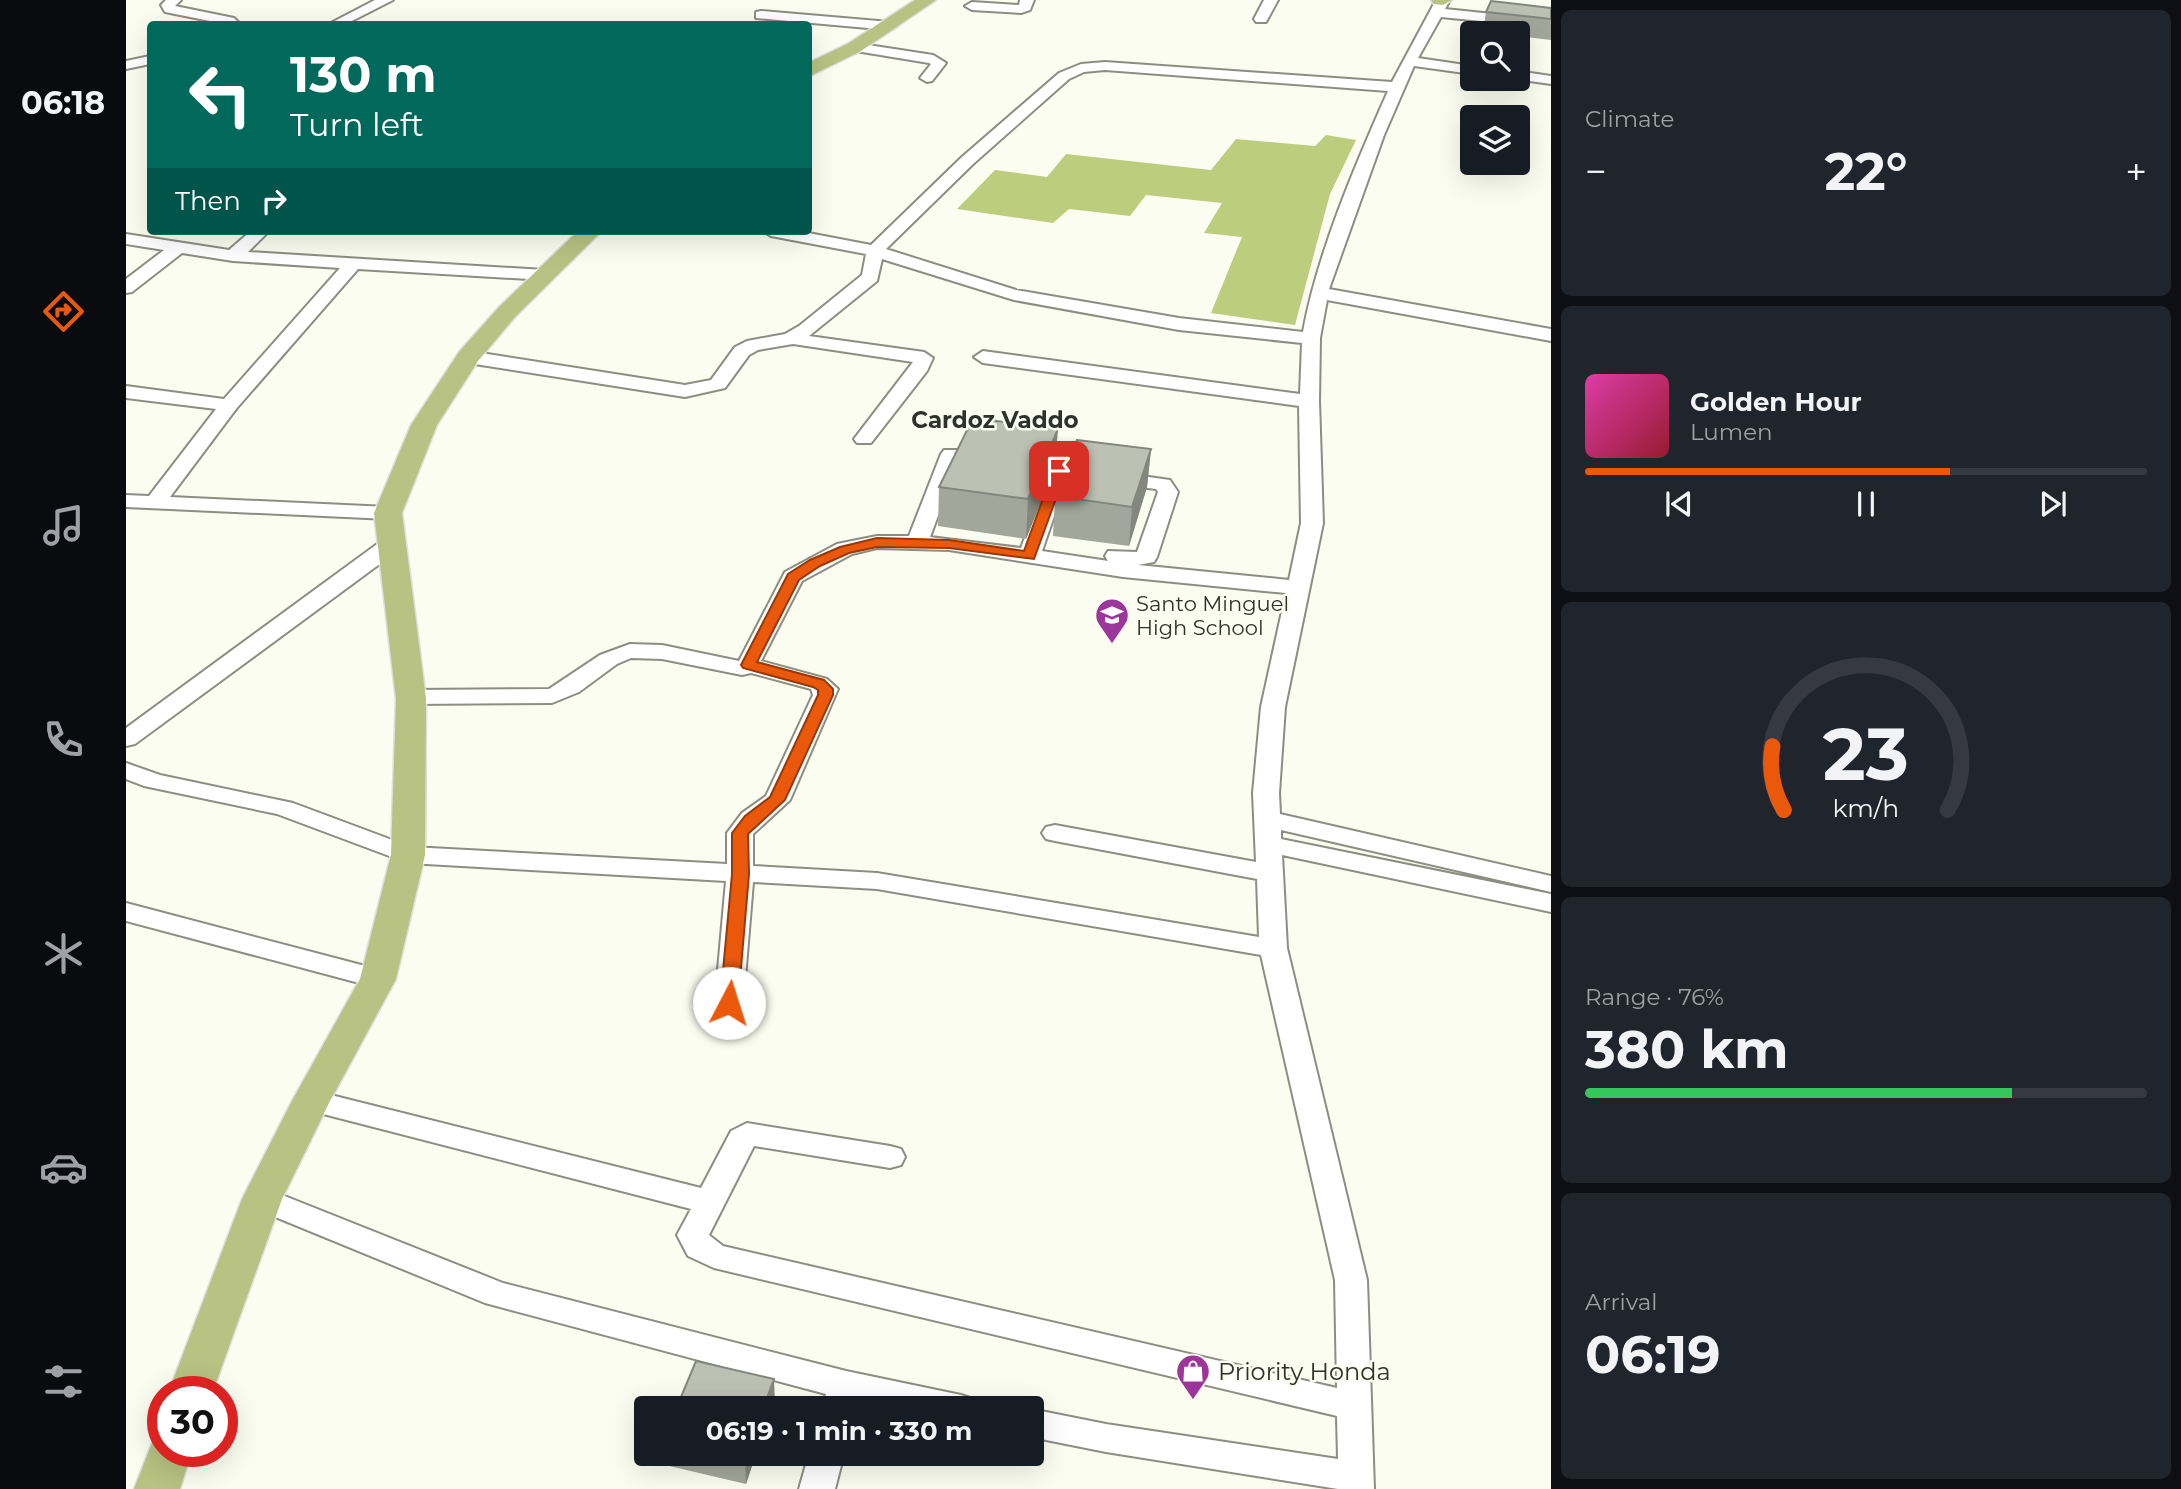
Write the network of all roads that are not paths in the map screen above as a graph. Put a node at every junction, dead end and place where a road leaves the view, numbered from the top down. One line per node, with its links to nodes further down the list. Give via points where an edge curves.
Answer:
1 (174, 0): 10 (street, via 170,9)
2 (386, 0): 11 (street)
3 (927, 0): 13 (main road)
4 (1027, 0): 7 (street, via 1021,9)
5 (1271, 0): 9 (street)
6 (1441, 3): 12 (street); 15 (street)
7 (972, 6)
8 (761, 15): 13 (street)
9 (1261, 19)
10 (229, 21)
11 (341, 21)
12 (1551, 24)
13 (890, 26): 14 (main road)
14 (855, 47): 19 (main road); 21 (street, via 933,59 939,63)
15 (1409, 61): 18 (street); 23 (street)
16 (147, 62): 17 (street)
17 (126, 65)
18 (1460, 67)
19 (812, 69)
20 (1530, 77): 22 (street)
21 (927, 78)
22 (1551, 80)
23 (1398, 87): 29 (street, via 1081,68 1064,76 981,148); 34 (street)
24 (257, 235): 30 (street)
25 (587, 235): 32 (main road)
26 (792, 235): 29 (street)
27 (126, 239): 28 (street)
28 (179, 247): 30 (street); 33 (street)
29 (875, 251): 36 (street, via 871,277); 37 (street, via 1014,295 1179,324)
30 (233, 256): 31 (street)
31 (354, 264): 32 (street); 42 (street)
32 (545, 275): 38 (main road)
33 (126, 288)
34 (1319, 293): 35 (street); 37 (street)
35 (1551, 335)
36 (792, 338): 38 (street, via 754,345 743,351 718,384 685,391); 43 (street, via 924,358)
37 (1311, 338): 41 (street)
38 (468, 356): 47 (main road, via 424,425)
39 (983, 357): 41 (street)
40 (126, 392): 42 (street)
41 (1309, 401): 51 (street, via 1312,523)
42 (229, 405): 46 (street)
43 (864, 439)
44 (951, 454): 49 (street)
45 (126, 501): 46 (street)
46 (156, 501): 47 (street)
47 (390, 528): 53 (main road); 54 (street)
48 (974, 536): 50 (street)
49 (917, 543): 50 (street); 52 (street, via 877,542 845,550 793,577)
50 (1031, 550): 50 (street, via 1146,557 1168,492 1163,484 1061,468); 51 (street, via 1124,570)
51 (1297, 587): 56 (street, via 1273,707)
52 (748, 665): 53 (street, via 737,668 647,651 627,652 607,661 571,690 552,696); 60 (street, via 819,684 825,695 777,800 740,833)
53 (410, 697): 58 (main road)
54 (126, 739)
55 (126, 770): 58 (street, via 153,781 284,808)
56 (1267, 832): 59 (street); 61 (street); 62 (street)
57 (1055, 833): 59 (street)
58 (408, 855): 60 (street); 65 (main road)
59 (1269, 873): 64 (street)
60 (740, 874): 64 (street, via 877,881); 66 (street)
61 (1551, 884)
62 (1551, 903)
63 (126, 912): 65 (street)
64 (1273, 948): 73 (street, via 1351,1280)
65 (377, 979): 67 (main road)
66 (729, 1003)
67 (311, 1101): 69 (main road); 70 (street)
68 (890, 1157): 70 (street, via 747,1135)
69 (262, 1199): 71 (main road); 72 (street, via 497,1294)
70 (710, 1202): 73 (street, via 693,1235 699,1247 714,1255)
71 (197, 1376)
72 (840, 1396)
73 (1353, 1406): 77 (street)
74 (1044, 1426): 77 (street)
75 (824, 1466): 79 (street)
76 (165, 1467): 78 (main road)
77 (1356, 1483)
78 (157, 1489)
79 (817, 1489)

